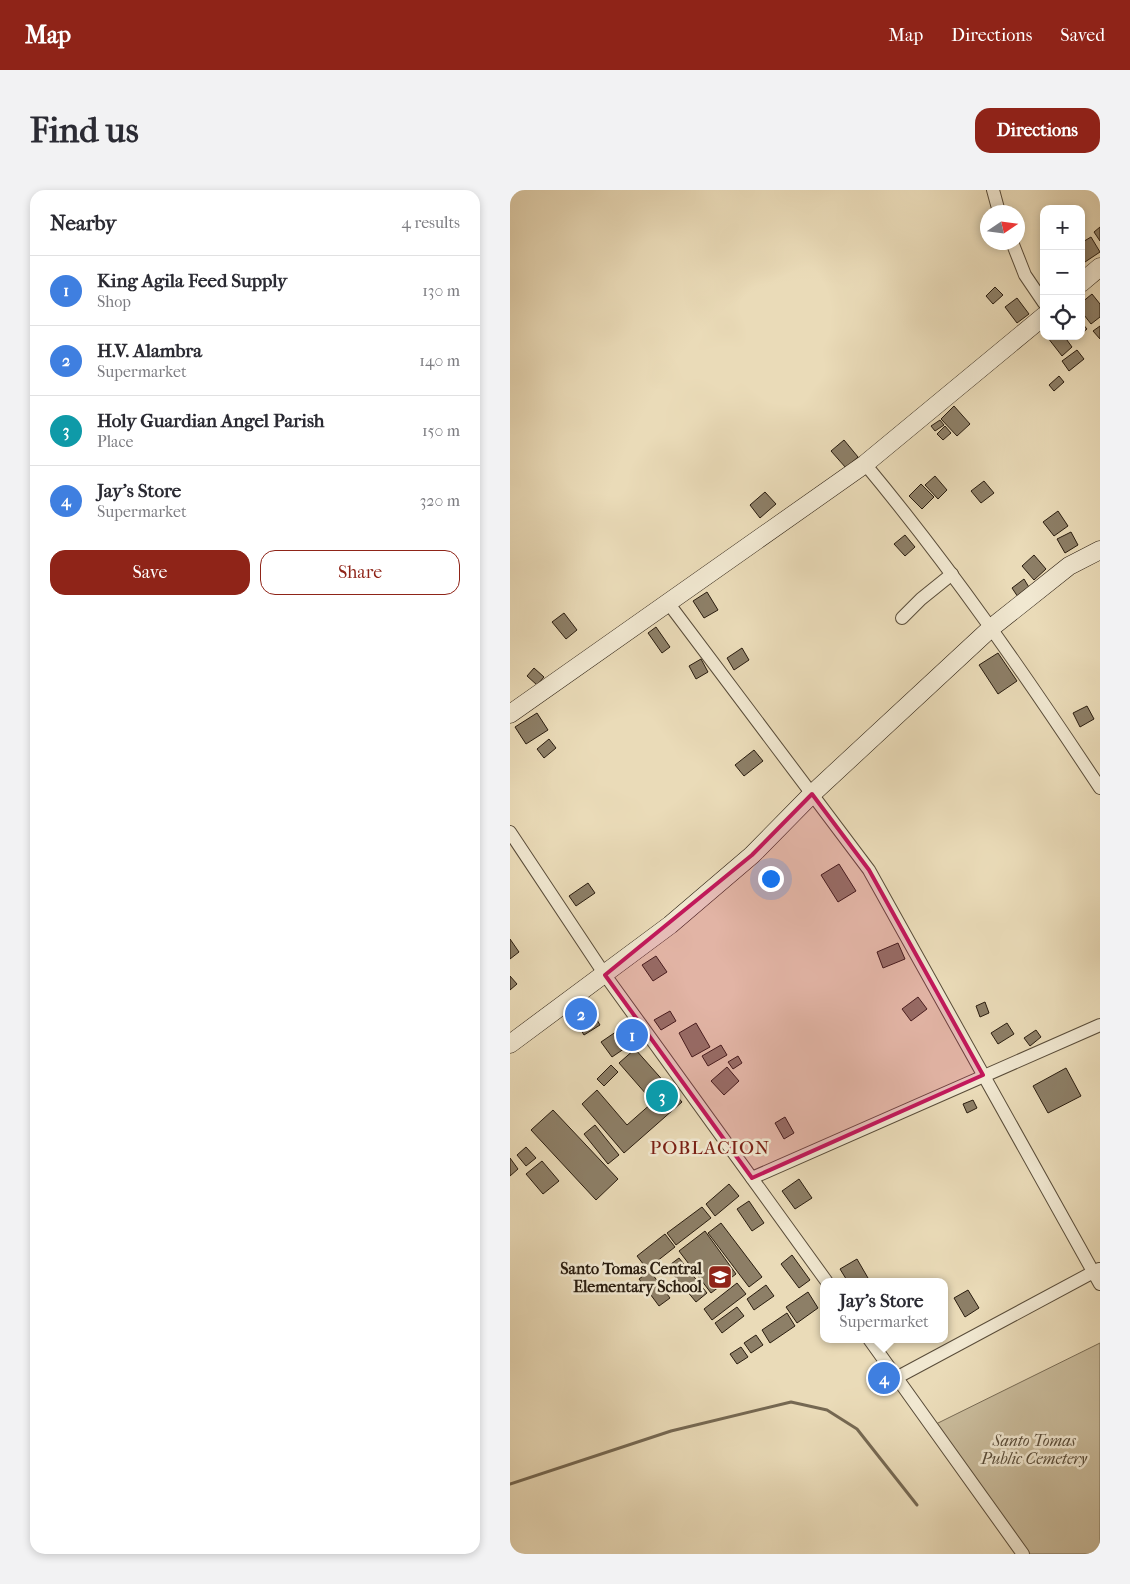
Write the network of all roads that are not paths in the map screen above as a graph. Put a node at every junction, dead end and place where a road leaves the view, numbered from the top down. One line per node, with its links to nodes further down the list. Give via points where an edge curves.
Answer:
1 (993, 190): 2 (street)
2 (997, 205)
3 (1015, 250): 6 (street, via 1025,275)
4 (1100, 267): 5 (street)
5 (1085, 280)
6 (1040, 298)
7 (1040, 319): 8 (street)
8 (865, 464): 10 (street); 11 (street)
9 (1100, 550): 13 (street, via 1069,566)
10 (952, 574): 12 (street); 13 (street)
11 (669, 604): 14 (street); 16 (street)
12 (902, 618)
13 (991, 628): 15 (street); 16 (street)
14 (510, 714)
15 (1100, 788)
16 (812, 794): 18 (street, via 752,855); 21 (street, via 869,870)
17 (511, 837): 18 (street)
18 (605, 975): 20 (street); 22 (street)
19 (1100, 1024): 21 (street)
20 (510, 1044)
21 (983, 1075): 22 (street); 23 (street)
22 (752, 1178): 24 (street)
23 (1098, 1275): 26 (street)
24 (824, 1278)
25 (871, 1343): 26 (street)
26 (896, 1378): 27 (street)
27 (1023, 1554)

